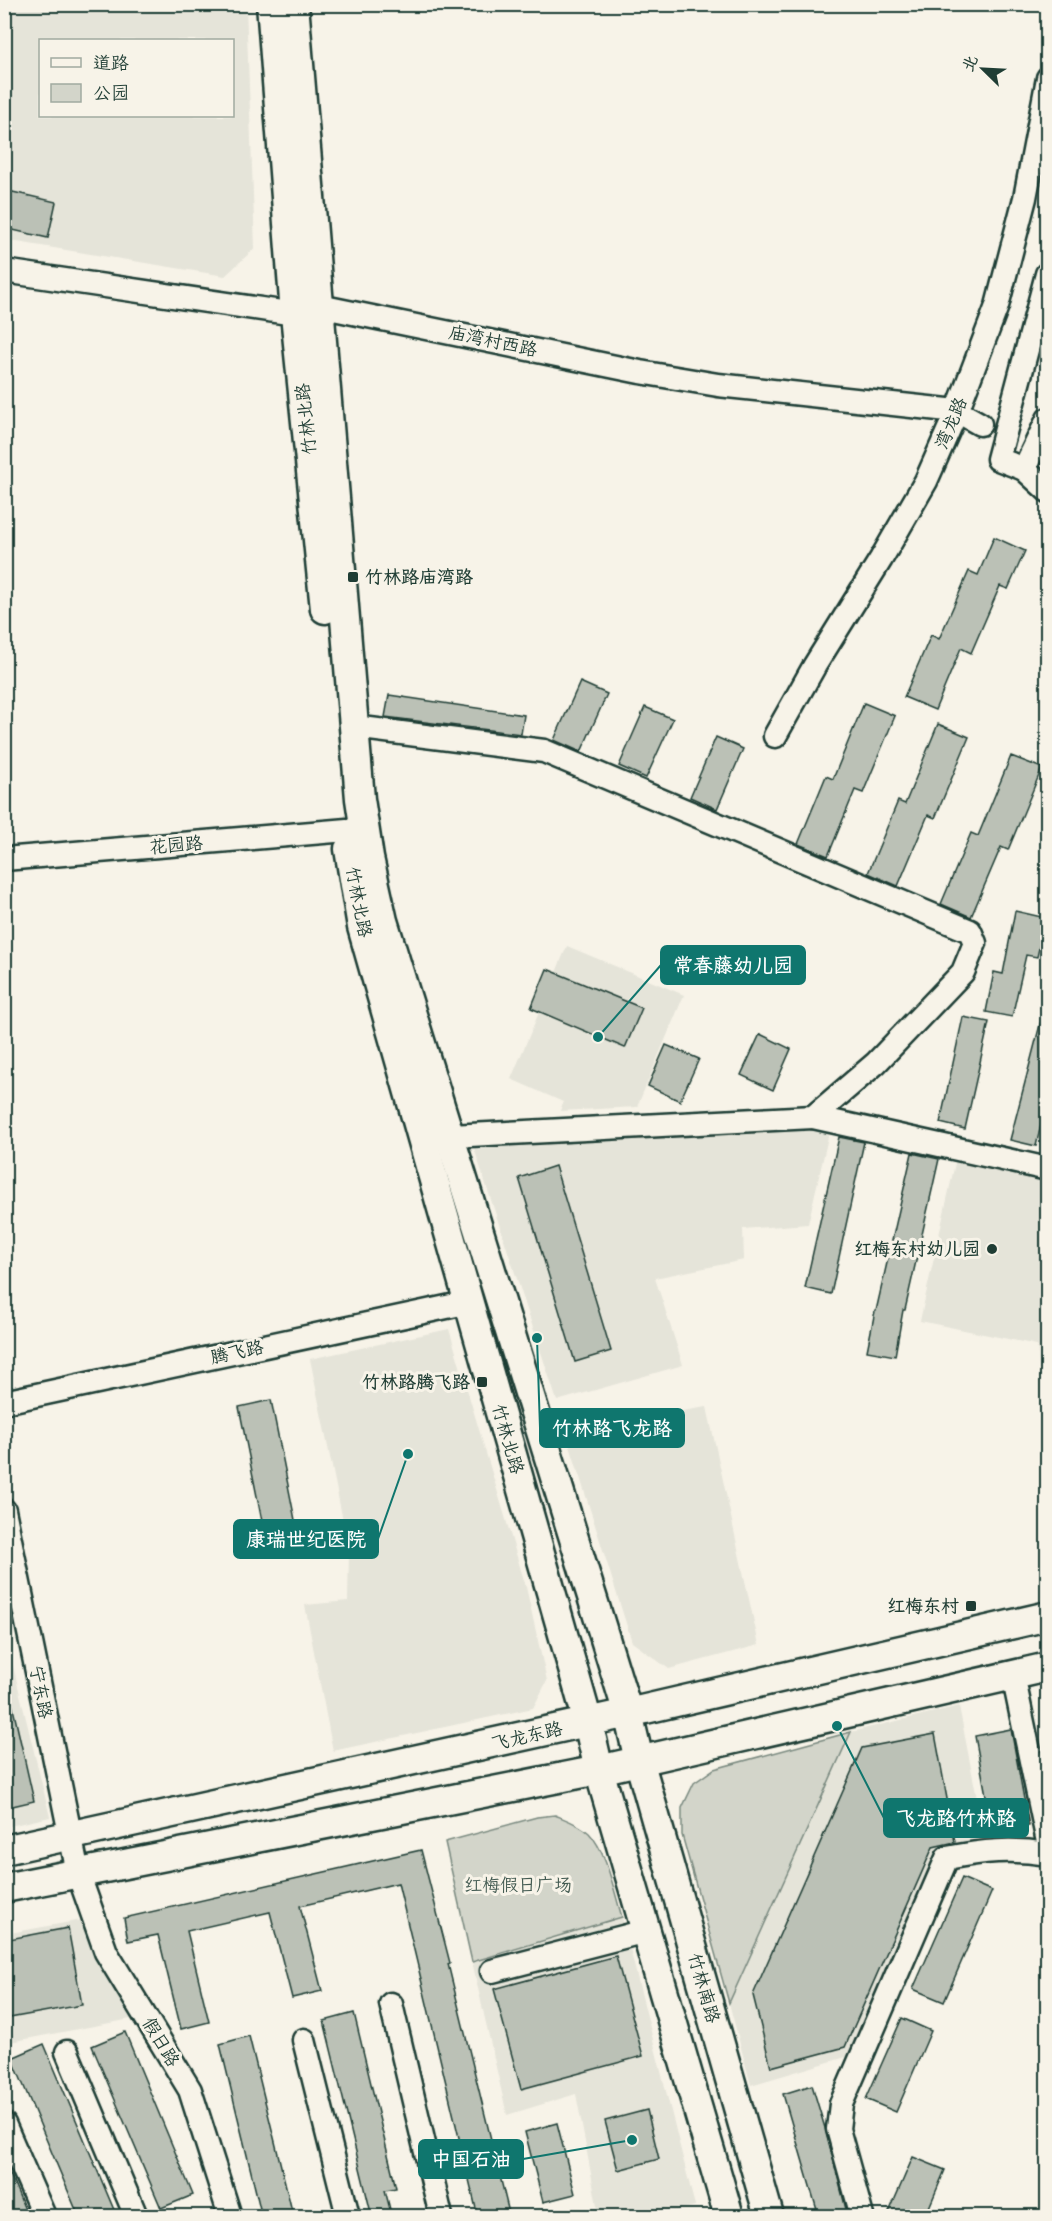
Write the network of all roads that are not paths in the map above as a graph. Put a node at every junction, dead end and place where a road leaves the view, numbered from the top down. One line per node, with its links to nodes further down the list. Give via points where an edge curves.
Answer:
1 (271, 4): 6 (main road, 竹林北路)
2 (294, 4): 6 (main road, 竹林北路)
3 (1047, 78): 7 (street, 湾龙路, via 1025,198 997,306)
4 (4, 271): 6 (street, 庙湾村西路)
5 (1047, 274): 10 (street, via 998,459)
6 (307, 310): 7 (street, 庙湾村西路, via 718,385); 12 (main road, 竹林北路); 14 (main road, 竹林北路)
7 (957, 411): 9 (street, 庙湾村西路); 13 (street, 湾龙路, via 926,481)
8 (1047, 418): 10 (street)
9 (980, 424)
10 (1024, 470): 11 (street)
11 (1047, 491)
12 (354, 727): 16 (street, via 544,751 970,931 975,942 963,972 876,1063); 17 (main road, 竹林北路, via 369,858 383,921)
13 (775, 736)
14 (347, 831): 15 (street, 花园路); 19 (main road, 竹林北路, via 362,927)
15 (4, 859)
16 (813, 1117): 17 (street); 18 (street)
17 (451, 1136): 25 (main road, 竹林北路)
18 (1047, 1168)
19 (470, 1302): 20 (street, 腾飞路); 26 (main road, 竹林北路)
20 (4, 1402)
21 (4, 1510): 29 (street, 宁东路)
22 (1047, 1616): 25 (main road, 飞龙东路)
23 (1047, 1667): 24 (main road)
24 (1013, 1675): 27 (main road); 30 (street)
25 (628, 1713): 26 (main road, 飞龙东路); 27 (main road, 竹林北路)
26 (588, 1722): 28 (main road, 竹林北路); 29 (main road, 飞龙东路)
27 (639, 1760): 28 (main road); 47 (main road, 竹林南路)
28 (599, 1770): 33 (main road); 35 (main road)
29 (70, 1837): 31 (main road, 飞龙东路); 33 (street, 宁东路)
30 (1047, 1842)
31 (4, 1850)
32 (1047, 1854): 48 (street, via 1020,1849 987,1850 947,1858 841,2104 838,2129)
33 (78, 1873): 34 (main road); 43 (street, 假日路, via 106,1952 190,2091)
34 (4, 1888)
35 (646, 1931): 36 (street); 46 (main road)
36 (492, 1971)
37 (391, 2004): 45 (street)
38 (304, 2040): 44 (street)
39 (67, 2052): 42 (street)
40 (4, 2124): 41 (street)
41 (44, 2217)
42 (136, 2217)
43 (230, 2217)
44 (348, 2217)
45 (441, 2217)
46 (729, 2217)
47 (769, 2217)
48 (862, 2217)

